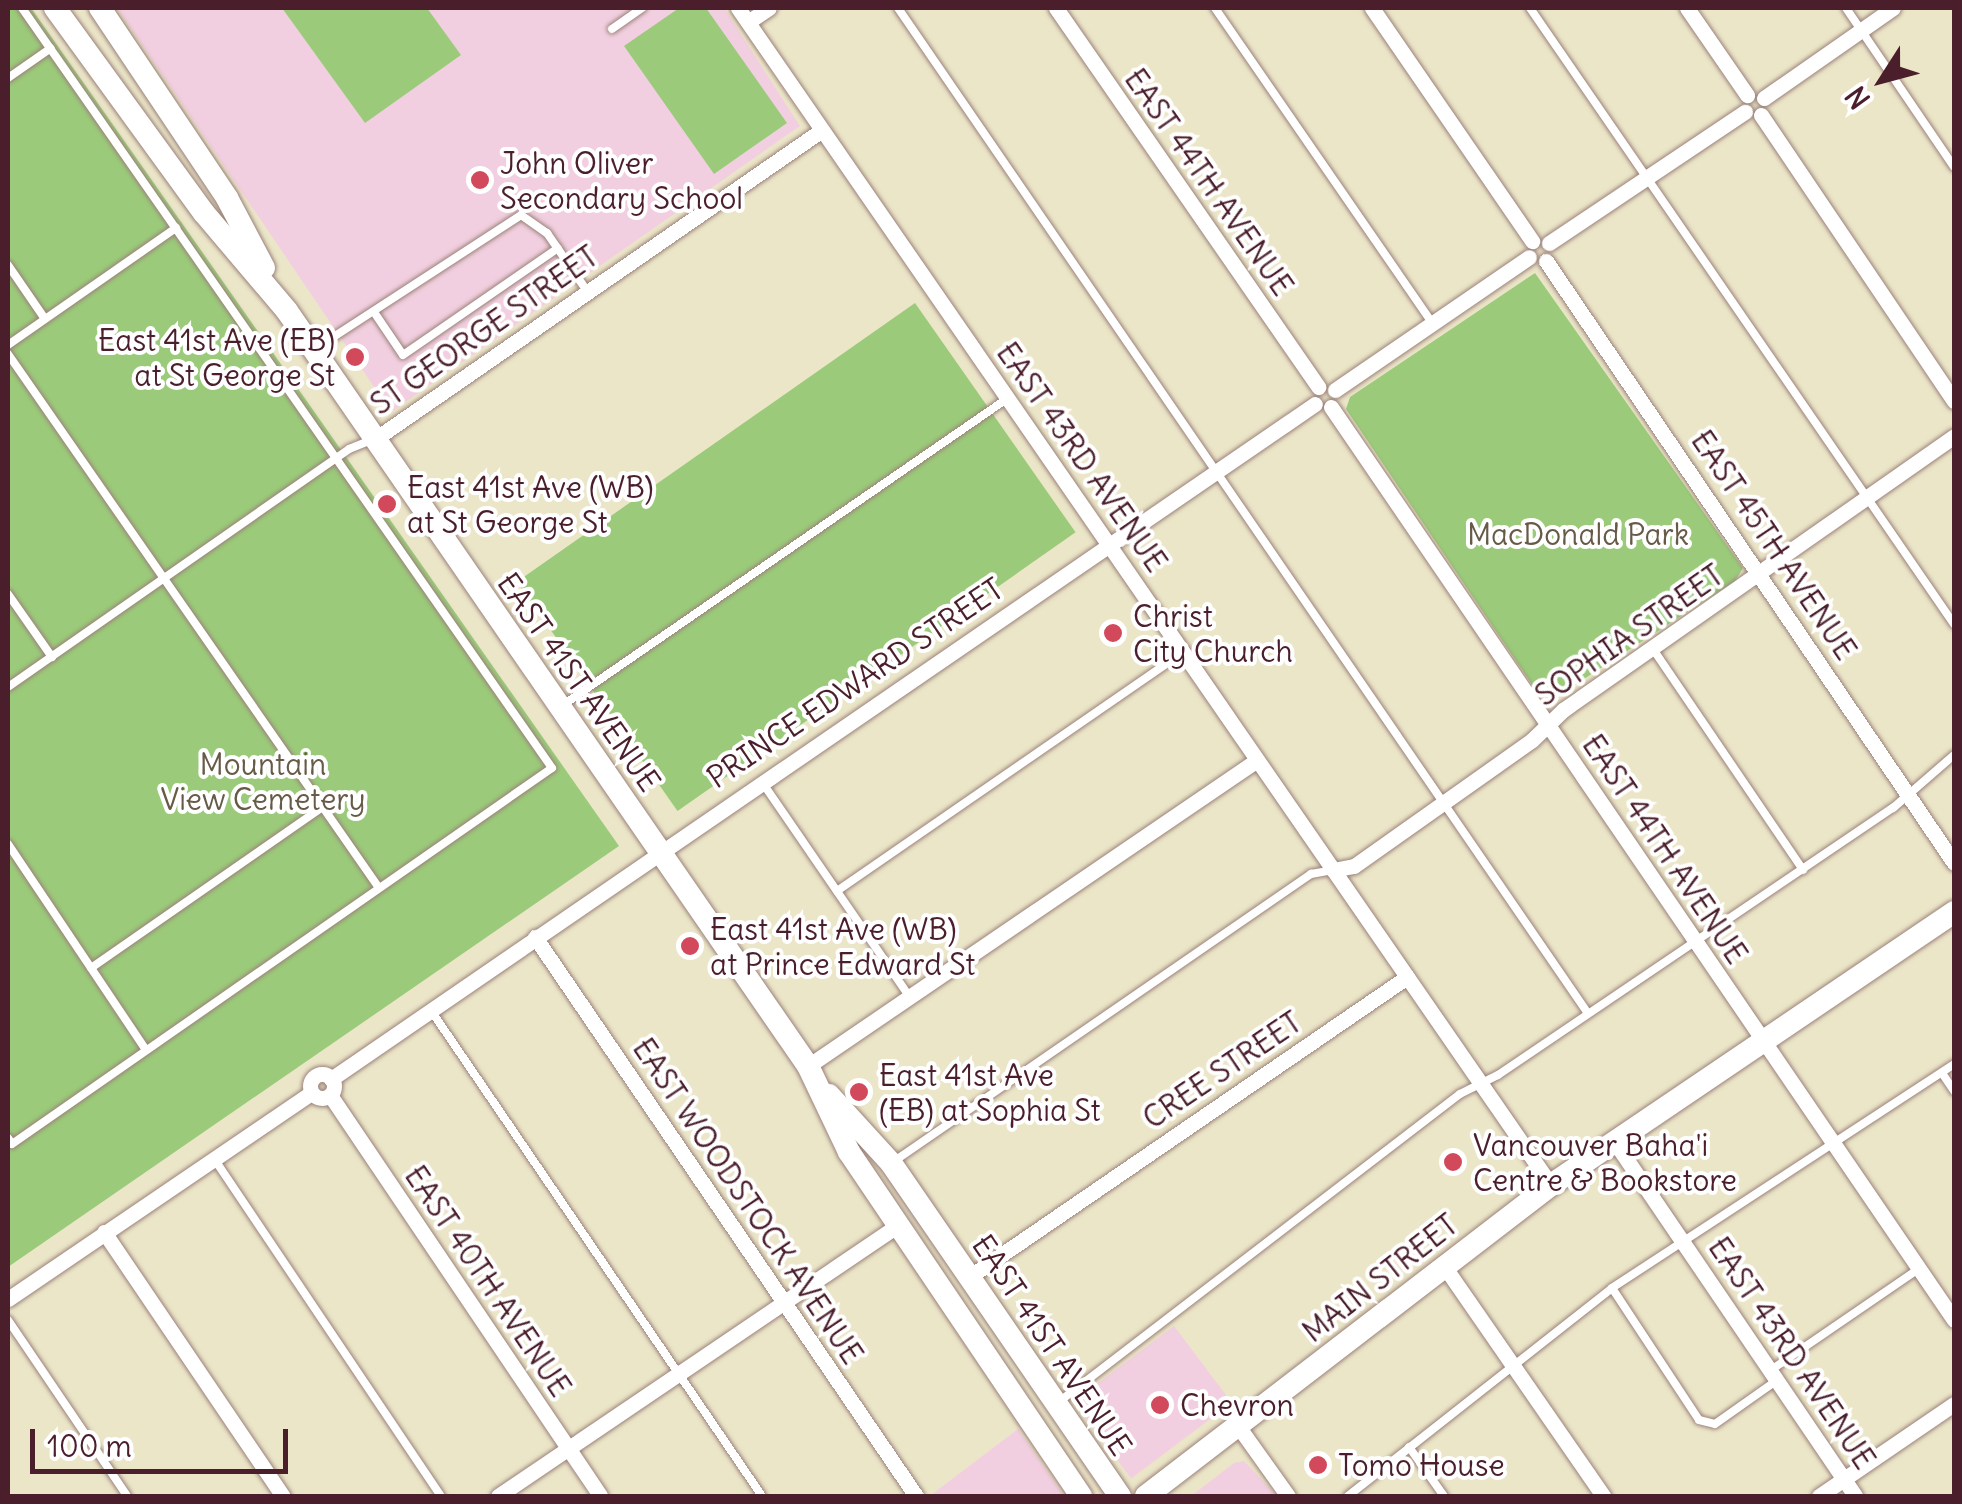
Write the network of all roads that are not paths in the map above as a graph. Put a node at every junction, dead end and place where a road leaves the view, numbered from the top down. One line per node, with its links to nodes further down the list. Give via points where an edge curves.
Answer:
1 (22, 8): 18 (lane)
2 (55, 8): 29 (main road, EAST 41ST AVENUE, via 204,214)
3 (100, 8): 29 (main road, EAST 41ST AVENUE, via 226,198)
4 (642, 8): 16 (lane)
5 (738, 8): 15 (street, EAST 43RD AVENUE)
6 (769, 8): 15 (street)
7 (898, 8): 42 (lane)
8 (1056, 8): 36 (street, EAST 44TH AVENUE)
9 (1215, 8): 32 (lane)
10 (1372, 8): 25 (street)
11 (1530, 8): 23 (lane)
12 (1687, 8): 20 (street)
13 (1846, 8): 17 (lane)
14 (1893, 8): 17 (street, PRINCE EDWARD STREET)
15 (748, 22): 21 (street, EAST 43RD AVENUE)
16 (612, 29)
17 (1861, 29): 20 (street, PRINCE EDWARD STREET); 22 (lane)
18 (51, 48): 19 (lane); 24 (lane)
19 (8, 78)
20 (1757, 108): 23 (street, PRINCE EDWARD STREET); 38 (street)
21 (822, 130): 28 (street, ST GEORGE STREET); 37 (street, EAST 43RD AVENUE)
22 (1954, 167)
23 (1647, 177): 25 (street, PRINCE EDWARD STREET); 43 (lane)
24 (176, 228): 31 (lane); 41 (lane)
25 (1536, 247): 32 (street, PRINCE EDWARD STREET); 45 (street, EAST 45TH AVENUE)
26 (558, 248): 28 (lane); 30 (lane, via 521,215); 30 (lane, via 403,355)
27 (8, 265): 31 (lane)
28 (587, 291): 40 (street, ST GEORGE STREET)
29 (288, 311): 34 (main road, EAST 41ST AVENUE)
30 (376, 316): 34 (lane)
31 (45, 319): 33 (lane)
32 (1432, 322): 36 (street, PRINCE EDWARD STREET)
33 (8, 345)
34 (314, 350): 40 (main road, EAST 41ST AVENUE)
35 (8, 354): 46 (lane)
36 (1325, 397): 42 (street, PRINCE EDWARD STREET); 54 (street, EAST 44TH AVENUE)
37 (1008, 398): 44 (street, EAST 43RD AVENUE); 53 (lane)
38 (1954, 401)
39 (1954, 436): 43 (street, SOPHIA STREET)
40 (375, 439): 41 (lane); 53 (main road, EAST 41ST AVENUE)
41 (336, 458): 46 (lane); 66 (lane, via 552,768)
42 (1216, 472): 44 (street, PRINCE EDWARD STREET); 59 (lane)
43 (1868, 499): 45 (street, SOPHIA STREET); 48 (lane)
44 (1108, 544): 50 (street, EAST 43RD AVENUE); 57 (street, PRINCE EDWARD STREET)
45 (1762, 574): 49 (street, SOPHIA STREET); 58 (street, EAST 45TH AVENUE)
46 (164, 579): 51 (lane); 60 (lane)
47 (8, 594): 51 (lane)
48 (1954, 624)
49 (1653, 649): 54 (street, SOPHIA STREET); 65 (lane)
50 (1183, 652): 56 (street, EAST 43RD AVENUE); 67 (lane)
51 (52, 657): 52 (lane)
52 (8, 687)
53 (560, 707): 62 (main road, EAST 41ST AVENUE)
54 (1548, 725): 59 (street, SOPHIA STREET); 70 (street, EAST 44TH AVENUE)
55 (1954, 755): 58 (lane)
56 (1257, 760): 64 (street, EAST 43RD AVENUE); 73 (street)
57 (761, 780): 62 (street, PRINCE EDWARD STREET); 67 (lane)
58 (1908, 794): 63 (street, EAST 45TH AVENUE); 65 (lane)
59 (1444, 802): 64 (street, SOPHIA STREET, via 1354,866); 75 (lane)
60 (322, 808): 66 (lane); 71 (lane)
61 (8, 844): 71 (lane)
62 (658, 849): 69 (street, PRINCE EDWARD STREET); 79 (main road, EAST 41ST AVENUE)
63 (1954, 862)
64 (1333, 870): 72 (street, EAST 43RD AVENUE); 89 (lane, via 1311,874)
65 (1803, 870): 70 (lane)
66 (379, 888): 77 (lane)
67 (836, 891): 73 (lane)
68 (1954, 912): 76 (main road, MAIN STREET)
69 (534, 936): 74 (street, PRINCE EDWARD STREET); 99 (street, EAST WOODSTOCK AVENUE)
70 (1694, 941): 75 (lane); 76 (street, EAST 44TH AVENUE)
71 (91, 968): 77 (lane)
72 (1407, 977): 81 (street, EAST 43RD AVENUE); 96 (street, CREE STREET)
73 (910, 997): 79 (street)
74 (430, 1009): 82 (street, PRINCE EDWARD STREET); 103 (lane)
75 (1587, 1012): 81 (lane)
76 (1764, 1041): 86 (main road, MAIN STREET); 87 (street, EAST 44TH AVENUE)
77 (146, 1050): 85 (lane, via 12,1144)
78 (1954, 1064): 80 (lane)
79 (808, 1066): 83 (main road, EAST 41ST AVENUE)
80 (1942, 1073): 84 (lane); 87 (lane)
81 (1480, 1084): 90 (street, EAST 43RD AVENUE); 105 (lane)
82 (330, 1087): 88 (street); 109 (street, EAST 40TH AVENUE)
83 (822, 1088): 89 (main road, EAST 41ST AVENUE); 91 (main road, EAST 41ST AVENUE, via 849,1152)
84 (1954, 1091)
85 (8, 1138)
86 (1614, 1142): 90 (main road, MAIN STREET); 93 (street, EAST 43RD AVENUE)
87 (1834, 1142): 93 (lane); 95 (street, EAST 44TH AVENUE)
88 (214, 1157): 92 (street); 113 (lane)
89 (891, 1163): 96 (main road, EAST 41ST AVENUE)
90 (1550, 1185): 94 (main road, MAIN STREET)
91 (897, 1226): 99 (street); 118 (main road, EAST 41ST AVENUE)
92 (104, 1232): 98 (street); 112 (street)
93 (1684, 1242): 97 (lane); 104 (street, EAST 43RD AVENUE)
94 (1444, 1266): 102 (street); 107 (main road, MAIN STREET)
95 (1920, 1268): 101 (street, EAST 44TH AVENUE); 104 (lane)
96 (969, 1276): 105 (main road, EAST 41ST AVENUE)
97 (1612, 1288): 102 (lane); 104 (lane, via 1698,1420 1715,1424)
98 (8, 1299)
99 (785, 1302): 103 (street); 117 (street, EAST WOODSTOCK AVENUE)
100 (8, 1320): 111 (lane)
101 (1954, 1320)
102 (1512, 1365): 108 (lane); 124 (street)
103 (677, 1376): 109 (street); 116 (lane)
104 (1773, 1376): 110 (street, EAST 43RD AVENUE)
105 (1056, 1404): 119 (main road, EAST 41ST AVENUE)
106 (1954, 1404): 110 (street)
107 (1238, 1426): 120 (main road, MAIN STREET); 121 (street)
108 (1409, 1446): 122 (lane); 123 (lane)
109 (569, 1451): 114 (street); 115 (street, EAST 40TH AVENUE)
110 (1842, 1479): 125 (street); 126 (street, EAST 43RD AVENUE)
111 (127, 1496)
112 (283, 1496)
113 (440, 1496)
114 (498, 1496)
115 (600, 1496)
116 (762, 1496)
117 (916, 1496)
118 (1081, 1496)
119 (1120, 1496)
120 (1146, 1496)
121 (1288, 1496)
122 (1348, 1496)
123 (1444, 1496)
124 (1604, 1496)
125 (1818, 1496)
126 (1855, 1496)

